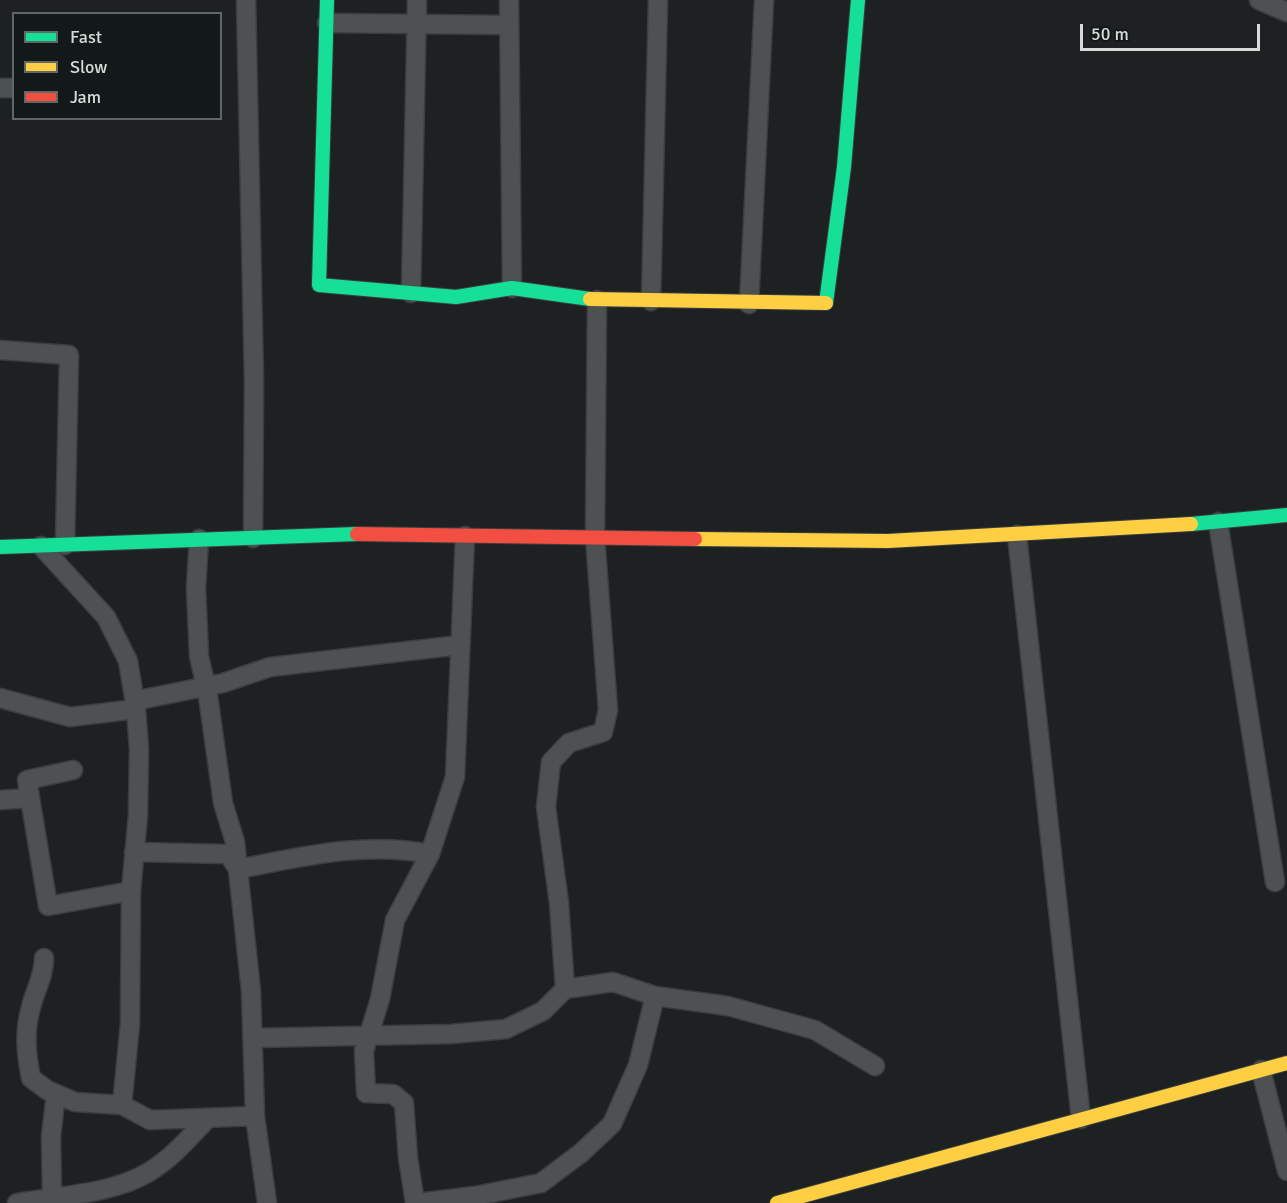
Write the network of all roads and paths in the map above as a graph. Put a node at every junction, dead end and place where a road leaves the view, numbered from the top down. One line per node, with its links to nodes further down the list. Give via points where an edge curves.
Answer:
1 (246, 0): 24 (street, via 254,381)
2 (327, 0): 10 (street)
3 (417, 0): 11 (street)
4 (508, 0): 12 (street)
5 (658, 0): 16 (street)
6 (764, 0): 17 (street)
7 (858, 0): 17 (street, via 844,167 826,303)
8 (1260, 0): 9 (street)
9 (1287, 12)
10 (327, 23): 11 (street); 14 (street, via 319,285)
11 (417, 24): 12 (street); 14 (street)
12 (509, 25): 13 (street)
13 (512, 288): 14 (street, via 456,297); 15 (street)
14 (411, 293)
15 (597, 300): 16 (street); 23 (street)
16 (651, 301): 17 (street)
17 (749, 304)
18 (0, 350): 26 (street, via 69,355)
19 (1287, 515): 20 (street)
20 (1218, 522): 21 (street); 39 (street)
21 (1017, 535): 23 (street, via 888,542); 53 (street)
22 (465, 536): 23 (street); 24 (street, via 339,534); 29 (street)
23 (595, 537): 42 (street, via 608,710 603,732 569,742 551,762 546,807)
24 (253, 538): 25 (street)
25 (199, 539): 26 (street); 30 (street, via 196,588)
26 (65, 545): 27 (street)
27 (41, 546): 28 (street); 32 (street, via 106,617 128,661)
28 (0, 547)
29 (460, 645): 30 (street, via 270,667); 37 (street, via 455,777)
30 (206, 686): 32 (street); 38 (street)
31 (0, 698): 32 (street, via 70,717)
32 (135, 705): 36 (street, via 139,749)
33 (73, 771): 34 (street, via 27,780)
34 (30, 798): 35 (street); 40 (street, via 48,906)
35 (0, 800)
36 (134, 852): 38 (street, via 228,854); 40 (street)
37 (430, 854): 38 (street, via 403,848 355,848); 44 (street, via 395,920)
38 (238, 869): 45 (street)
39 (1275, 882)
40 (131, 891): 50 (street, via 130,1024)
41 (44, 958): 49 (street, via 26,1027 26,1053 31,1078)
42 (565, 989): 43 (street, via 613,982); 44 (street, via 543,1011 506,1029)
43 (655, 996): 47 (street, via 728,1006 816,1030); 58 (street, via 638,1065 612,1124 581,1153 541,1183)
44 (369, 1034): 45 (street); 58 (street, via 364,1052 366,1093 393,1094 404,1103)
45 (252, 1038): 51 (street)
46 (1287, 1063): 48 (street)
47 (875, 1066)
48 (1261, 1070): 53 (street); 54 (street)
49 (56, 1094): 50 (street, via 75,1102); 55 (street, via 51,1136)
50 (122, 1105): 52 (street, via 150,1120)
51 (255, 1116): 52 (street); 57 (street)
52 (207, 1119): 55 (street, via 170,1157 147,1174 97,1191)
53 (1080, 1119): 59 (street)
54 (1287, 1172)
55 (52, 1197): 56 (street)
56 (17, 1203)
57 (267, 1203)
58 (416, 1203)
59 (777, 1203)

